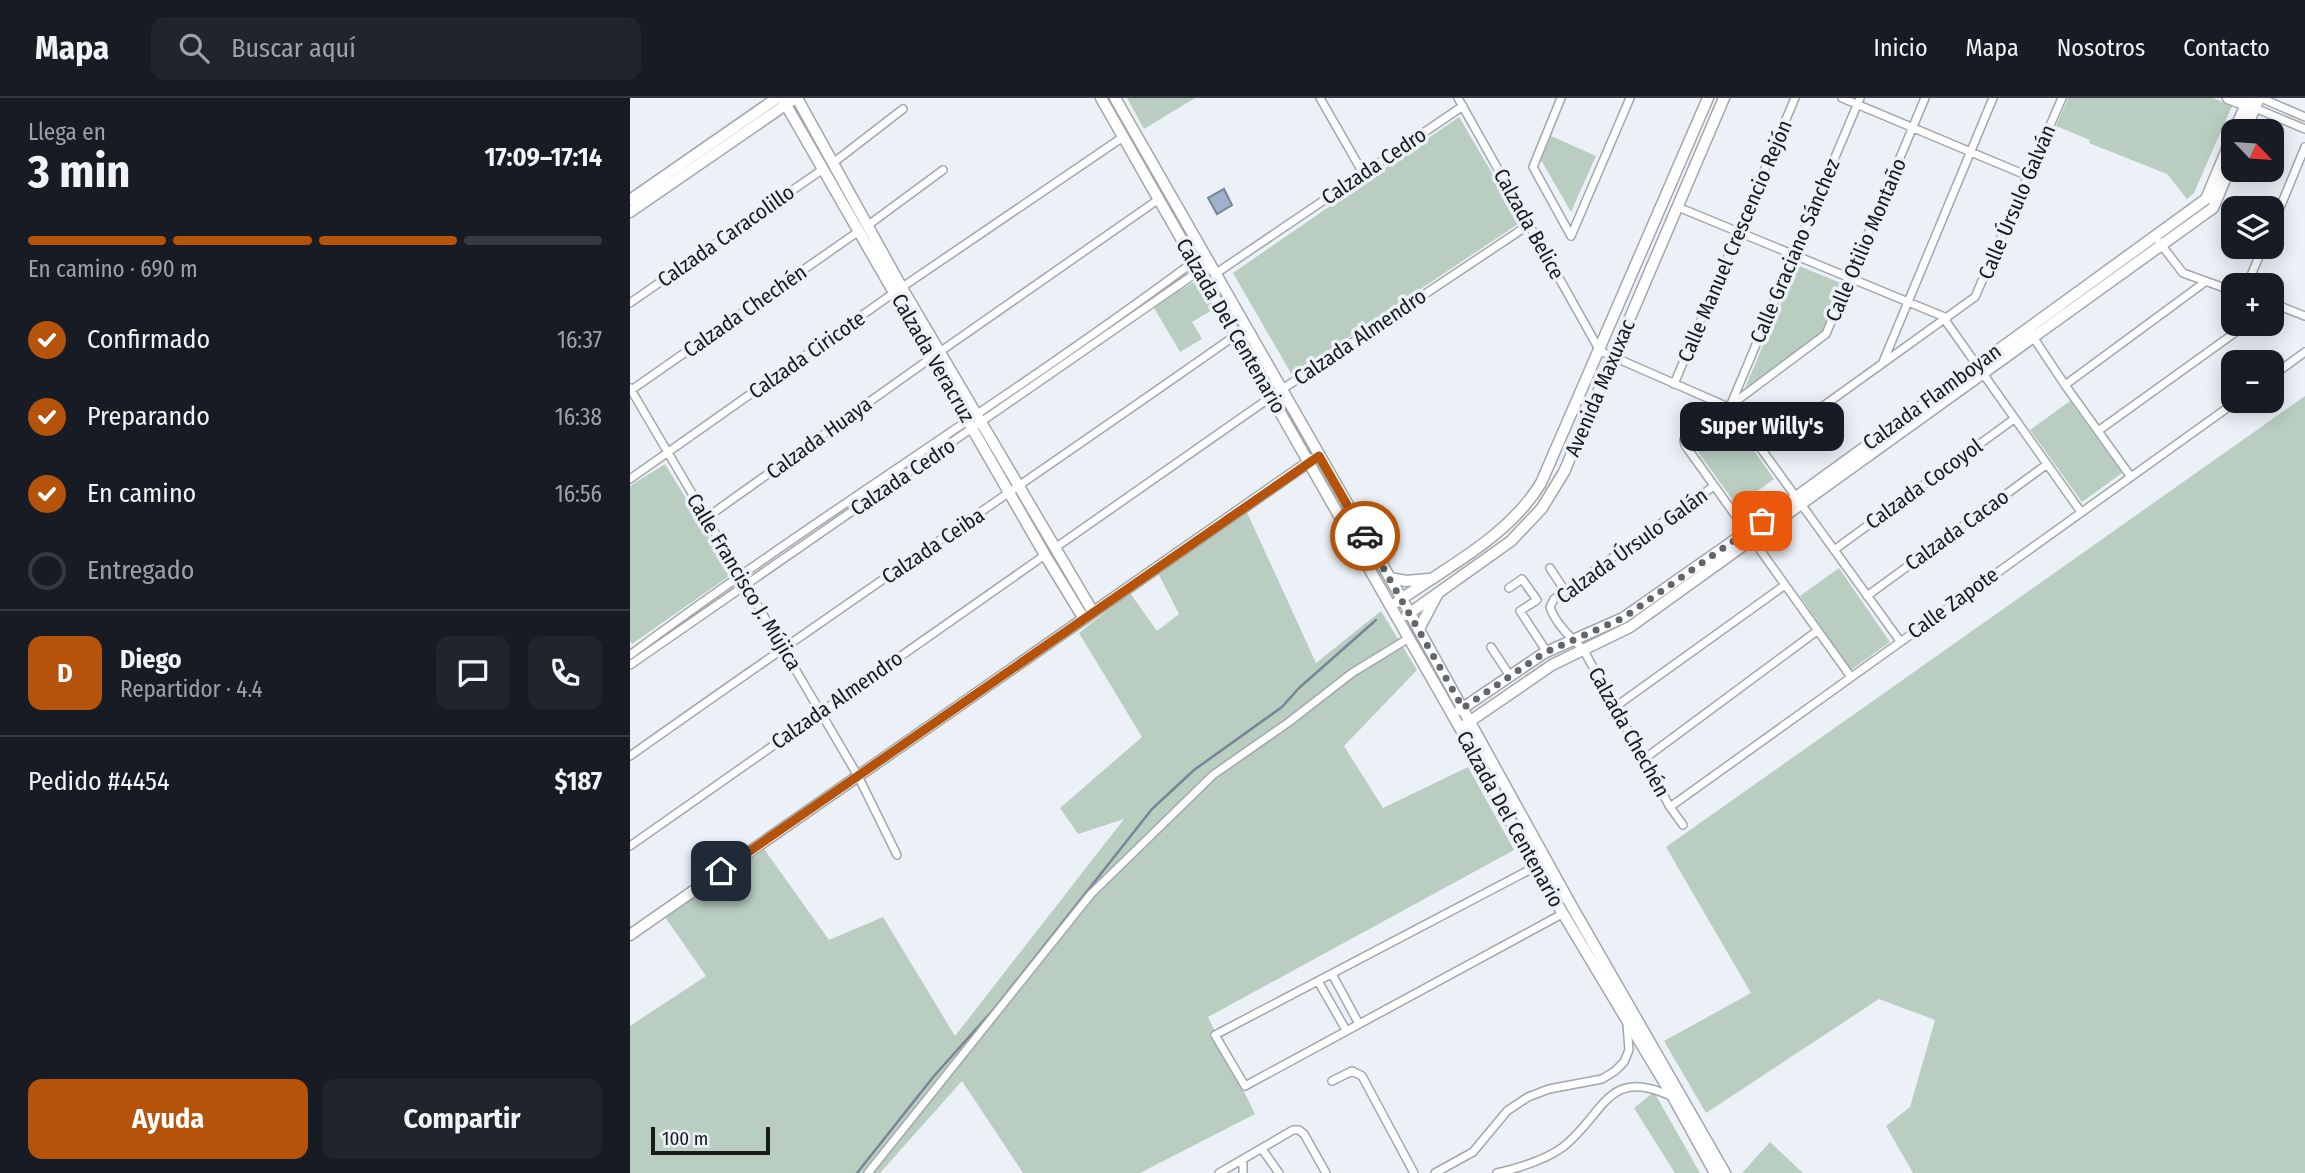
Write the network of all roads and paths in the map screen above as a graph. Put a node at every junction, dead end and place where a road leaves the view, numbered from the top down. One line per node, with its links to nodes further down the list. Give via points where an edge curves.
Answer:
1 (796, 98): 15 (main road); 29 (main road, Calzada Veracruz)
2 (1101, 98): 26 (main road, Calzada Del Centenario)
3 (1115, 98): 47 (main road, Calzada Del Centenario)
4 (1458, 98): 19 (street, Calzada Belice)
5 (1562, 98): 6 (street, via 1533,167 1571,236)
6 (1630, 98)
7 (1708, 98): 62 (main road, Avenida Maxuxac)
8 (1724, 98): 39 (main road, Avenida Maxuxac)
9 (1795, 98): 43 (street, Calle Manuel Crescencio Rejón)
10 (1842, 98): 17 (street)
11 (1925, 98): 24 (street, Calle Otilio Montaño)
12 (1993, 98): 28 (street)
13 (2062, 98): 34 (street, Calle Úrsulo Galván)
14 (2228, 98): 18 (main road)
15 (782, 100): 31 (main road, Calzada Veracruz); 37 (main road); 40 (main road)
16 (1324, 100): 33 (street)
17 (1858, 101): 24 (street); 46 (street, Calle Graciano Sánchez)
18 (2254, 101): 21 (street); 22 (main road, Calzada Flamboyan); 23 (main road); 25 (street)
19 (1463, 106): 33 (street, Calzada Cedro); 41 (street, Calzada Belice)
20 (903, 109): 29 (street)
21 (2305, 117)
22 (2243, 119)
23 (2249, 119)
24 (1912, 128): 28 (street); 50 (street, Calle Otilio Montaño)
25 (2305, 129)
26 (1123, 137): 38 (main road, Calzada Del Centenario); 53 (street, Calzada Ciricote)
27 (2305, 147): 36 (street)
28 (1970, 153): 34 (street); 54 (street)
29 (832, 163): 42 (main road, Calzada Veracruz)
30 (2221, 164): 44 (main road, Calzada Flamboyan, via 2206,199)
31 (822, 169): 42 (main road, Calzada Veracruz); 55 (street, Calzada Caracolillo)
32 (943, 170): 42 (street, Calzada Chechén)
33 (1363, 173): 49 (street, Calzada Cedro)
34 (2028, 176): 58 (street, Calle Úrsulo Galván, via 1975,297)
35 (2224, 182): 45 (main road, Calzada Flamboyan, via 2213,208)
36 (2284, 198)
37 (630, 200)
38 (1159, 200): 48 (main road, Calzada Del Centenario); 64 (street, Calzada Huaya)
39 (1678, 206): 43 (street); 65 (main road, Avenida Maxuxac)
40 (630, 212)
41 (1530, 224): 62 (street, Calzada Belice); 72 (street, Calzada Almendro)
42 (863, 228): 53 (main road, Calzada Veracruz); 71 (street, Calzada Chechén)
43 (1737, 230): 46 (street); 69 (street, Calle Manuel Crescencio Rejón)
44 (2155, 236): 45 (street); 59 (main road, Calzada Flamboyan)
45 (2161, 246): 51 (street, via 2183,273); 59 (main road, Calzada Flamboyan)
46 (1794, 254): 50 (street); 74 (street, Calle Graciano Sánchez)
47 (1207, 259): 48 (street, Calzada Cedro); 49 (main road, Calzada Del Centenario)
48 (1197, 266): 60 (main road, Calzada Del Centenario); 77 (street, Calzada Cedro)
49 (1216, 274): 72 (main road, Calzada Del Centenario)
50 (1850, 278): 54 (street); 74 (street, Calle Otilio Montaño, via 1826,334)
51 (2205, 282): 52 (street); 70 (street)
52 (2221, 287)
53 (899, 290): 64 (main road, Calzada Veracruz); 80 (street, Calzada Ciricote)
54 (1908, 302): 58 (street); 66 (street)
55 (630, 303)
56 (2284, 307): 57 (street)
57 (2304, 313)
58 (1946, 319): 66 (street, Calle Úrsulo Galván); 68 (street)
59 (2030, 332): 68 (main road, Calzada Flamboyan); 70 (street)
60 (1236, 335): 73 (main road, Calzada Del Centenario); 87 (street, Calzada Ceiba)
61 (2229, 336): 78 (street)
62 (1600, 351): 65 (street); 92 (main road, Avenida Maxuxac, via 1541,483 1519,514)
63 (2305, 352): 67 (street)
64 (936, 354): 77 (main road, Calzada Veracruz); 90 (street, Calzada Huaya)
65 (1613, 357): 69 (street); 96 (main road, Avenida Maxuxac, via 1564,472 1542,509)
66 (1883, 362): 79 (street, Calle Úrsulo Galván)
67 (2284, 367)
68 (1980, 368): 76 (street); 88 (main road, Calzada Flamboyan)
69 (1674, 384): 74 (street)
70 (2064, 385): 78 (street)
71 (630, 390): 80 (street, Calle Francisco J. Mújica)
72 (1281, 390): 73 (street, Calzada Almendro); 81 (main road, Calzada Del Centenario)
73 (1272, 398): 82 (main road, Calzada Del Centenario); 93 (street, Calzada Almendro)
74 (1729, 406): 79 (street); 86 (street, Calle Otilio Montaño, via 1684,440)
75 (2221, 412): 84 (street, Calle Zapote)
76 (2014, 419): 83 (street); 94 (street, Calzada Cocoyol)
77 (975, 422): 87 (main road, Calzada Veracruz); 98 (street, Calzada Cedro); 101 (street, Calzada Cedro)
78 (2098, 430): 84 (street)
79 (1762, 450): 88 (street)
80 (667, 453): 85 (street, Calzada Ciricote); 90 (street, Calle Francisco J. Mújica)
81 (1319, 456): 82 (main road); 99 (main road, Calzada Del Centenario)
82 (1309, 462): 108 (main road, Calzada Del Centenario); 110 (main road)
83 (2046, 465): 89 (street); 106 (street, Calzada Cacao)
84 (2131, 477): 89 (street, Calle Zapote)
85 (630, 479)
86 (1714, 486): 91 (street); 105 (street, Calzada Úrsulo Galán)
87 (1014, 490): 93 (main road, Calzada Veracruz); 95 (main road, Calzada Veracruz); 119 (street, Calzada Ceiba)
88 (1799, 501): 91 (main road, Calzada Flamboyan); 94 (street)
89 (2081, 512): 118 (street, Calle Zapote)
90 (706, 518): 98 (street, Calle Francisco J. Mújica)
91 (1749, 536): 102 (street); 117 (main road, Calzada Flamboyan, via 1623,618); 121 (main road, Calzada Flamboyan, via 1630,627)
92 (1482, 544): 96 (main road); 100 (main road, Avenida Maxuxac)
93 (1055, 548): 110 (main road, Calzada Veracruz)
94 (1835, 550): 106 (street)
95 (1045, 555): 112 (main road, Calzada Veracruz); 129 (street, Calzada Almendro)
96 (1490, 556): 104 (main road, Avenida Maxuxac)
97 (1550, 568): 105 (street)
98 (740, 575): 101 (street, Calle Francisco J. Mújica); 123 (street, Calzada Cedro)
99 (1390, 578): 100 (main road); 107 (main road, Calzada Del Centenario)
100 (1433, 579): 107 (main road, Avenida Maxuxac)
101 (745, 585): 119 (street, Calle Francisco J. Mújica); 124 (street, Calzada Cedro)
102 (1785, 585): 115 (street); 127 (street)
103 (1509, 588): 122 (street, via 1522,579 1536,600 1520,611)
104 (1440, 591): 111 (main road, Avenida Maxuxac); 114 (main road)
105 (1565, 591): 109 (street, Calzada Úrsulo Galán)
106 (1867, 596): 118 (street)
107 (1402, 598): 108 (main road, Avenida Maxuxac); 111 (main road, Calzada Del Centenario)
108 (1391, 606): 113 (main road, Calzada Del Centenario)
109 (1550, 607): 117 (street, Calzada Chechén)
110 (1093, 612): 112 (main road)
111 (1410, 613): 113 (main road, Avenida Maxuxac); 114 (main road, Calzada Del Centenario)
112 (1084, 619): 135 (main road)
113 (1399, 621): 116 (main road, Calzada Del Centenario)
114 (1419, 629): 128 (main road, Calzada Del Centenario)
115 (1817, 631): 126 (street); 134 (street)
116 (1409, 638): 130 (main road, Calzada Del Centenario); 153 (street, via 1352,673 1213,775 1091,894)
117 (1572, 639): 121 (street, Calzada Chechén); 122 (main road, Calzada Flamboyan)
118 (1900, 641): 126 (street, Calle Zapote)
119 (783, 648): 129 (street, Calle Francisco J. Mújica); 133 (street, Calzada Ceiba)
120 (1491, 648): 125 (street)
121 (1583, 649): 127 (street, Calzada Chechén); 131 (main road, Calzada Flamboyan)
122 (1547, 652): 125 (main road, Calzada Flamboyan)
123 (630, 655)
124 (630, 666)
125 (1510, 676): 128 (main road, Calzada Flamboyan)
126 (1851, 677): 136 (street, Calle Zapote)
127 (1615, 707): 134 (street, Calzada Chechén)
128 (1463, 708): 130 (main road, Calzada Flamboyan); 131 (main road, Calzada Del Centenario)
129 (821, 712): 135 (street, Calle Francisco J. Mújica); 138 (street, Calzada Almendro)
130 (1452, 714): 132 (main road, Calzada Del Centenario)
131 (1470, 721): 132 (main road, Calzada Flamboyan); 150 (main road, Calzada Del Centenario)
132 (1460, 727): 140 (main road, Calzada Del Centenario)
133 (630, 756)
134 (1644, 759): 136 (street, Calzada Chechén)
135 (858, 776): 139 (street, Calle Francisco J. Mújica); 142 (main road)
136 (1670, 807): 137 (street, Calzada Chechén)
137 (1684, 825)
138 (630, 846)
139 (897, 855)
140 (1535, 867): 141 (main road, Calzada Del Centenario); 143 (street)
141 (1562, 914): 145 (main road, Calzada Del Centenario); 146 (street)
142 (630, 935)
143 (1332, 974): 144 (street); 146 (street)
144 (1318, 981): 147 (street); 147 (street, via 1216,1035 1245,1086)
145 (1627, 1023): 149 (main road, Calzada Del Centenario); 159 (street, via 1629,1050 1615,1071 1602,1079 1528,1097 1507,1111 1473,1152)
146 (1359, 1024): 147 (street)
147 (1346, 1030)
148 (1332, 1081): 158 (street, via 1352,1071 1362,1076)
149 (1673, 1097): 150 (main road, Calzada Del Centenario); 160 (street, via 1656,1089 1629,1087 1610,1096 1560,1149 1518,1169)
150 (1688, 1117): 161 (main road, Calzada Del Centenario); 162 (main road, Calzada Del Centenario)
151 (1262, 1149): 152 (street); 156 (street); 157 (street, via 1299,1130)
152 (1243, 1160): 154 (street); 155 (street)
153 (867, 1173)
154 (1219, 1173)
155 (1243, 1173)
156 (1279, 1173)
157 (1326, 1173)
158 (1414, 1173)
159 (1435, 1173)
160 (1497, 1173)
161 (1714, 1173)
162 (1725, 1173)

